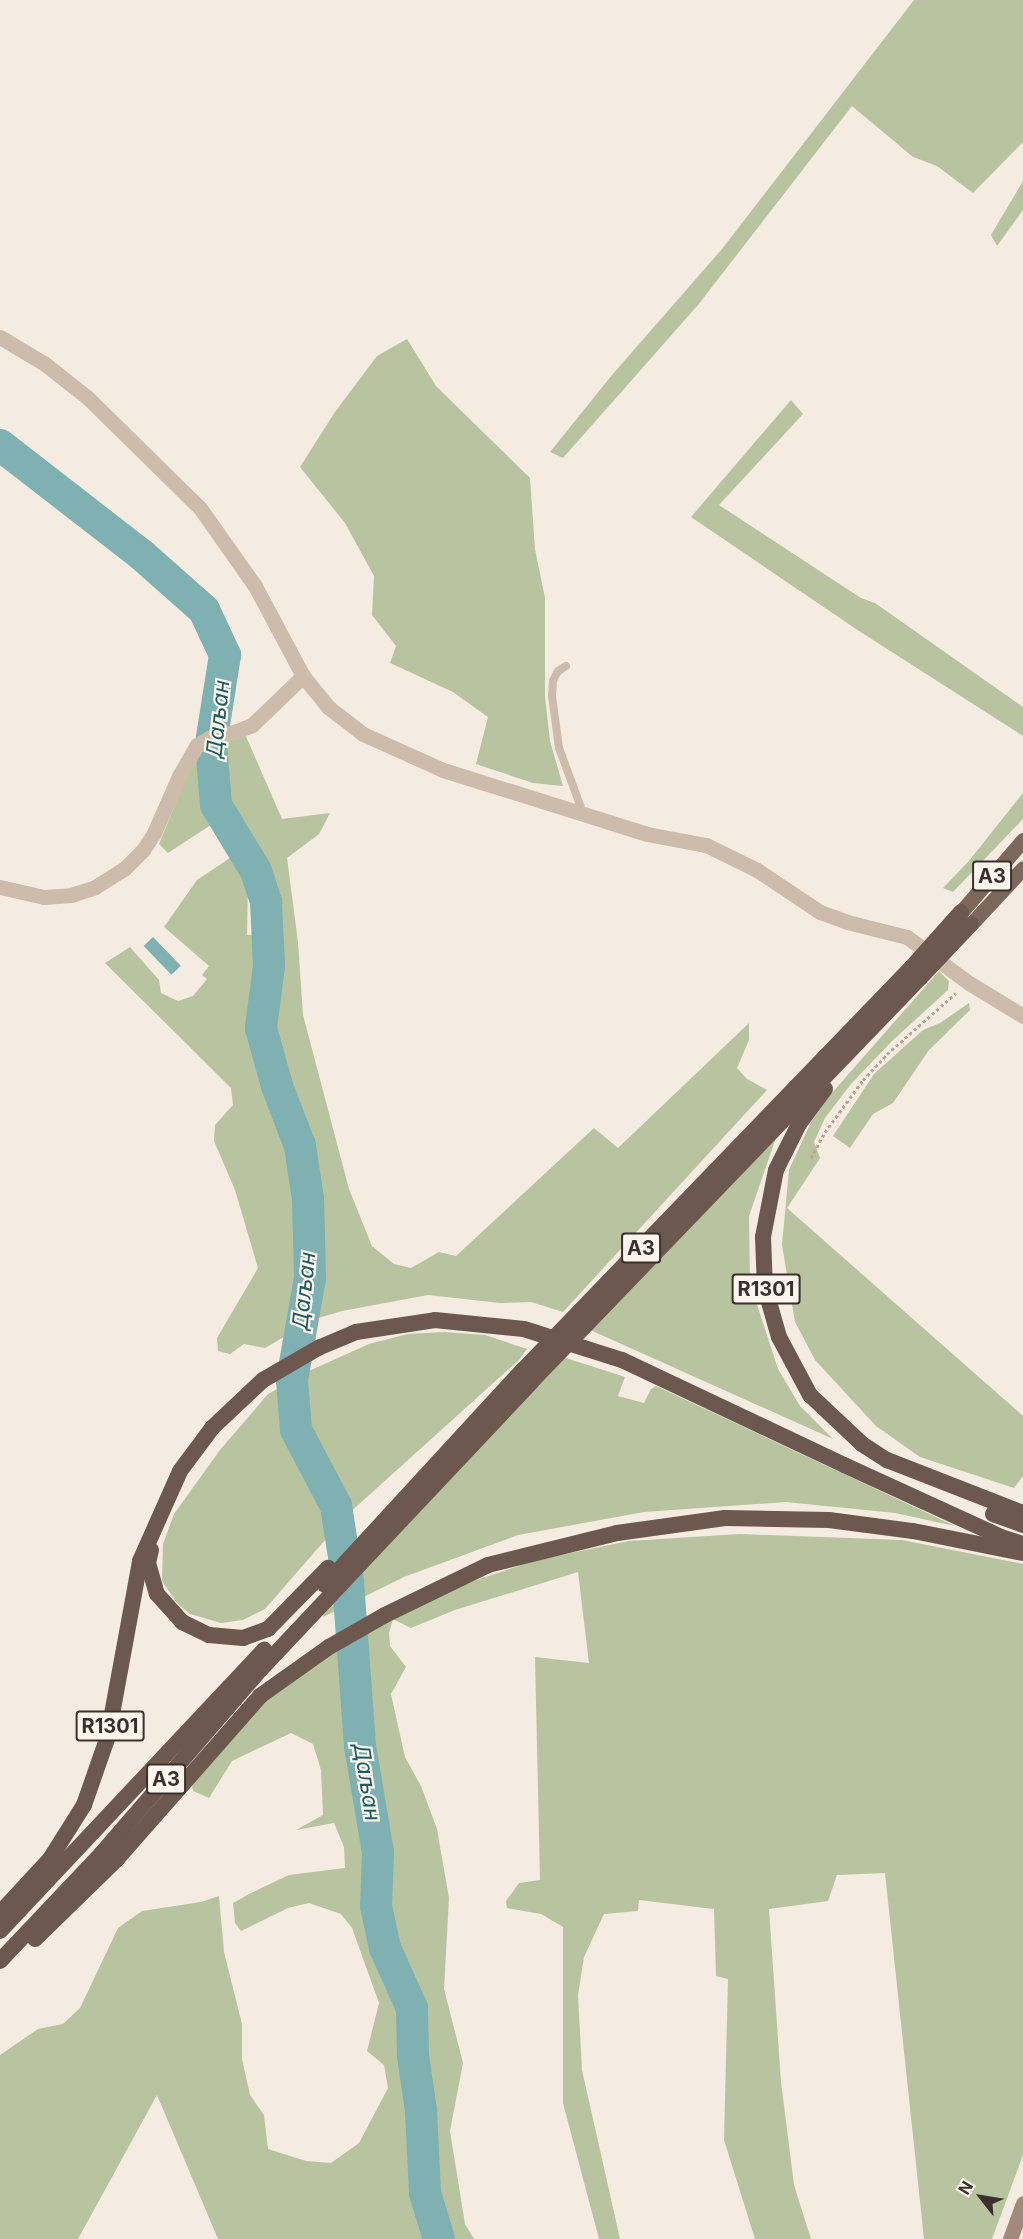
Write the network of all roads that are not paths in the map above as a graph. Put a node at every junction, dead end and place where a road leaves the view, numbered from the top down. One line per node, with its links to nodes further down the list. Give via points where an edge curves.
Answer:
1 (0, 337): 3 (street, via 45,364 87,397 200,508 255,586)
2 (566, 666): 4 (lane, via 553,681 552,696 559,748)
3 (303, 676): 4 (street, via 328,707 363,734 443,770); 7 (street, via 252,725 197,745 143,850 124,869 95,887 71,895 44,897)
4 (584, 814): 10 (street, via 647,834 705,845 757,870 819,912 907,938)
5 (1023, 840): 8 (main road, A3)
6 (1023, 868): 8 (main road, A3)
7 (0, 887)
8 (966, 918): 9 (highway, A3, bridge)
9 (919, 976): 13 (highway, R1301, via 799,1124 776,1170 763,1237 765,1288 779,1337 810,1395 862,1444 887,1460); 15 (highway, A3); 15 (highway, A3, via 524,1371)
10 (1023, 1016)
11 (741, 1414): 12 (highway, R1301, bridge, via 621,1360 524,1329 435,1320 356,1332 318,1348 263,1380 212,1428 180,1471); 14 (highway, R1301); 16 (highway, R1301, via 844,1465)
12 (161, 1512): 18 (highway, R1301, via 148,1563 157,1594 183,1623 209,1635 243,1638 268,1629); 19 (highway, R1301, via 140,1561 108,1736 84,1805 50,1859)
13 (1023, 1513)
14 (1023, 1525)
15 (375, 1532): 18 (highway, A3)
16 (1023, 1544)
17 (1023, 1553): 22 (highway, via 913,1531 829,1520 725,1518 617,1533 488,1565 329,1647 260,1696 117,1859)
18 (320, 1591): 20 (highway, A3); 21 (highway, A3, via 261,1669 102,1853)
19 (0, 1913)
20 (0, 1931)
21 (0, 1961)
22 (0, 1973)
23 (1023, 2203): 24 (main road)
24 (1010, 2239)

